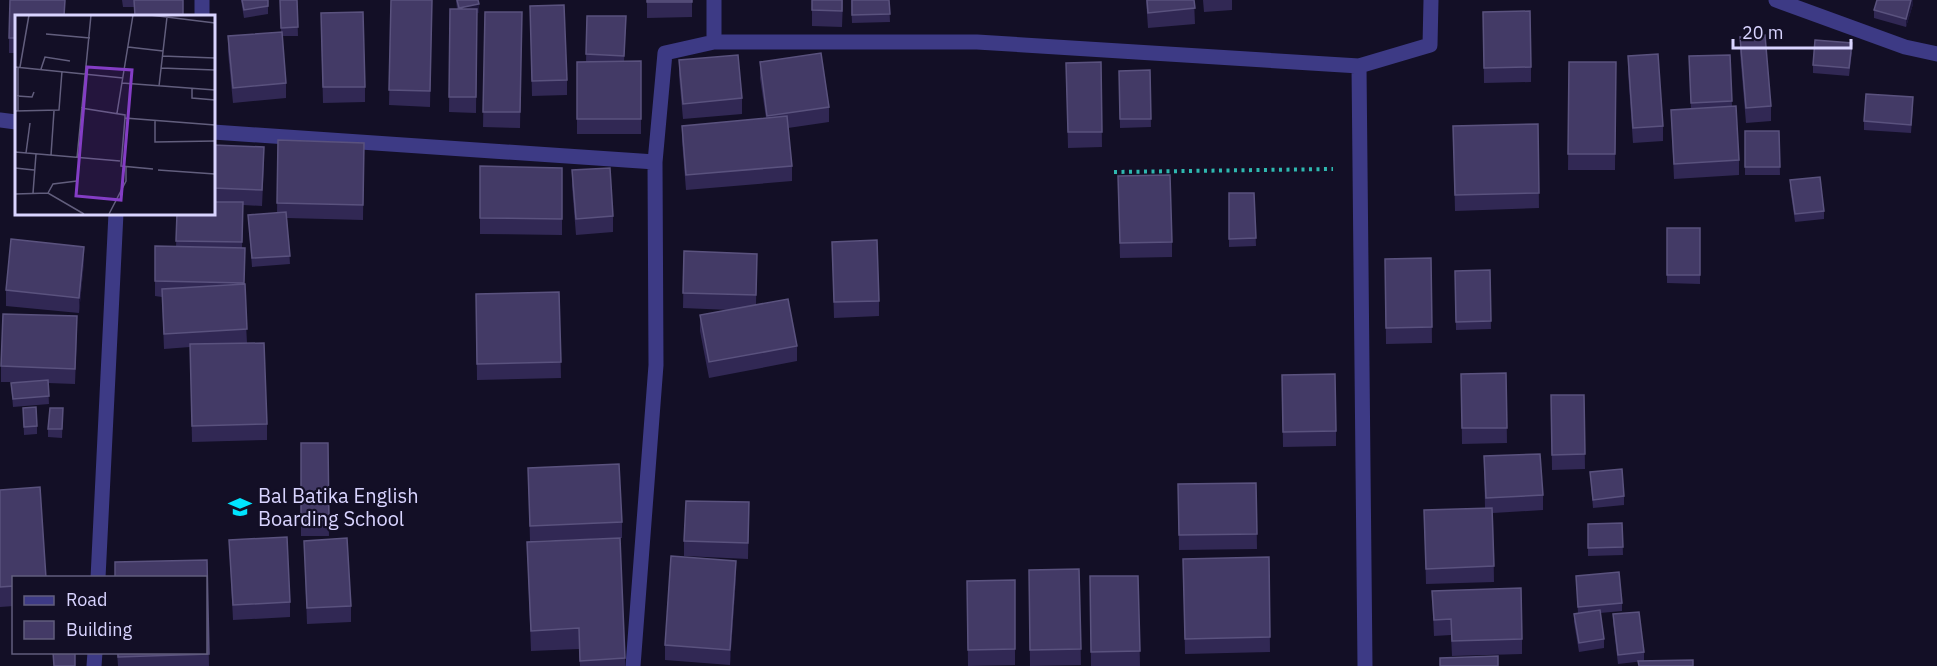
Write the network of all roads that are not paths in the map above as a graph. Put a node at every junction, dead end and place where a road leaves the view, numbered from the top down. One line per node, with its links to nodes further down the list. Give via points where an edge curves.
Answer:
1 (714, 0): 4 (street)
2 (1431, 0): 6 (street, via 1430,45)
3 (1776, 0): 5 (street, via 1905,47)
4 (714, 42): 6 (street, via 977,42); 10 (street, via 665,53)
5 (1937, 54)
6 (1359, 66): 14 (street)
7 (0, 120): 8 (street)
8 (15, 122)
9 (214, 132): 10 (street)
10 (655, 162): 13 (street, via 656,365)
11 (116, 214): 12 (street)
12 (98, 576)
13 (633, 666)
14 (1365, 666)

